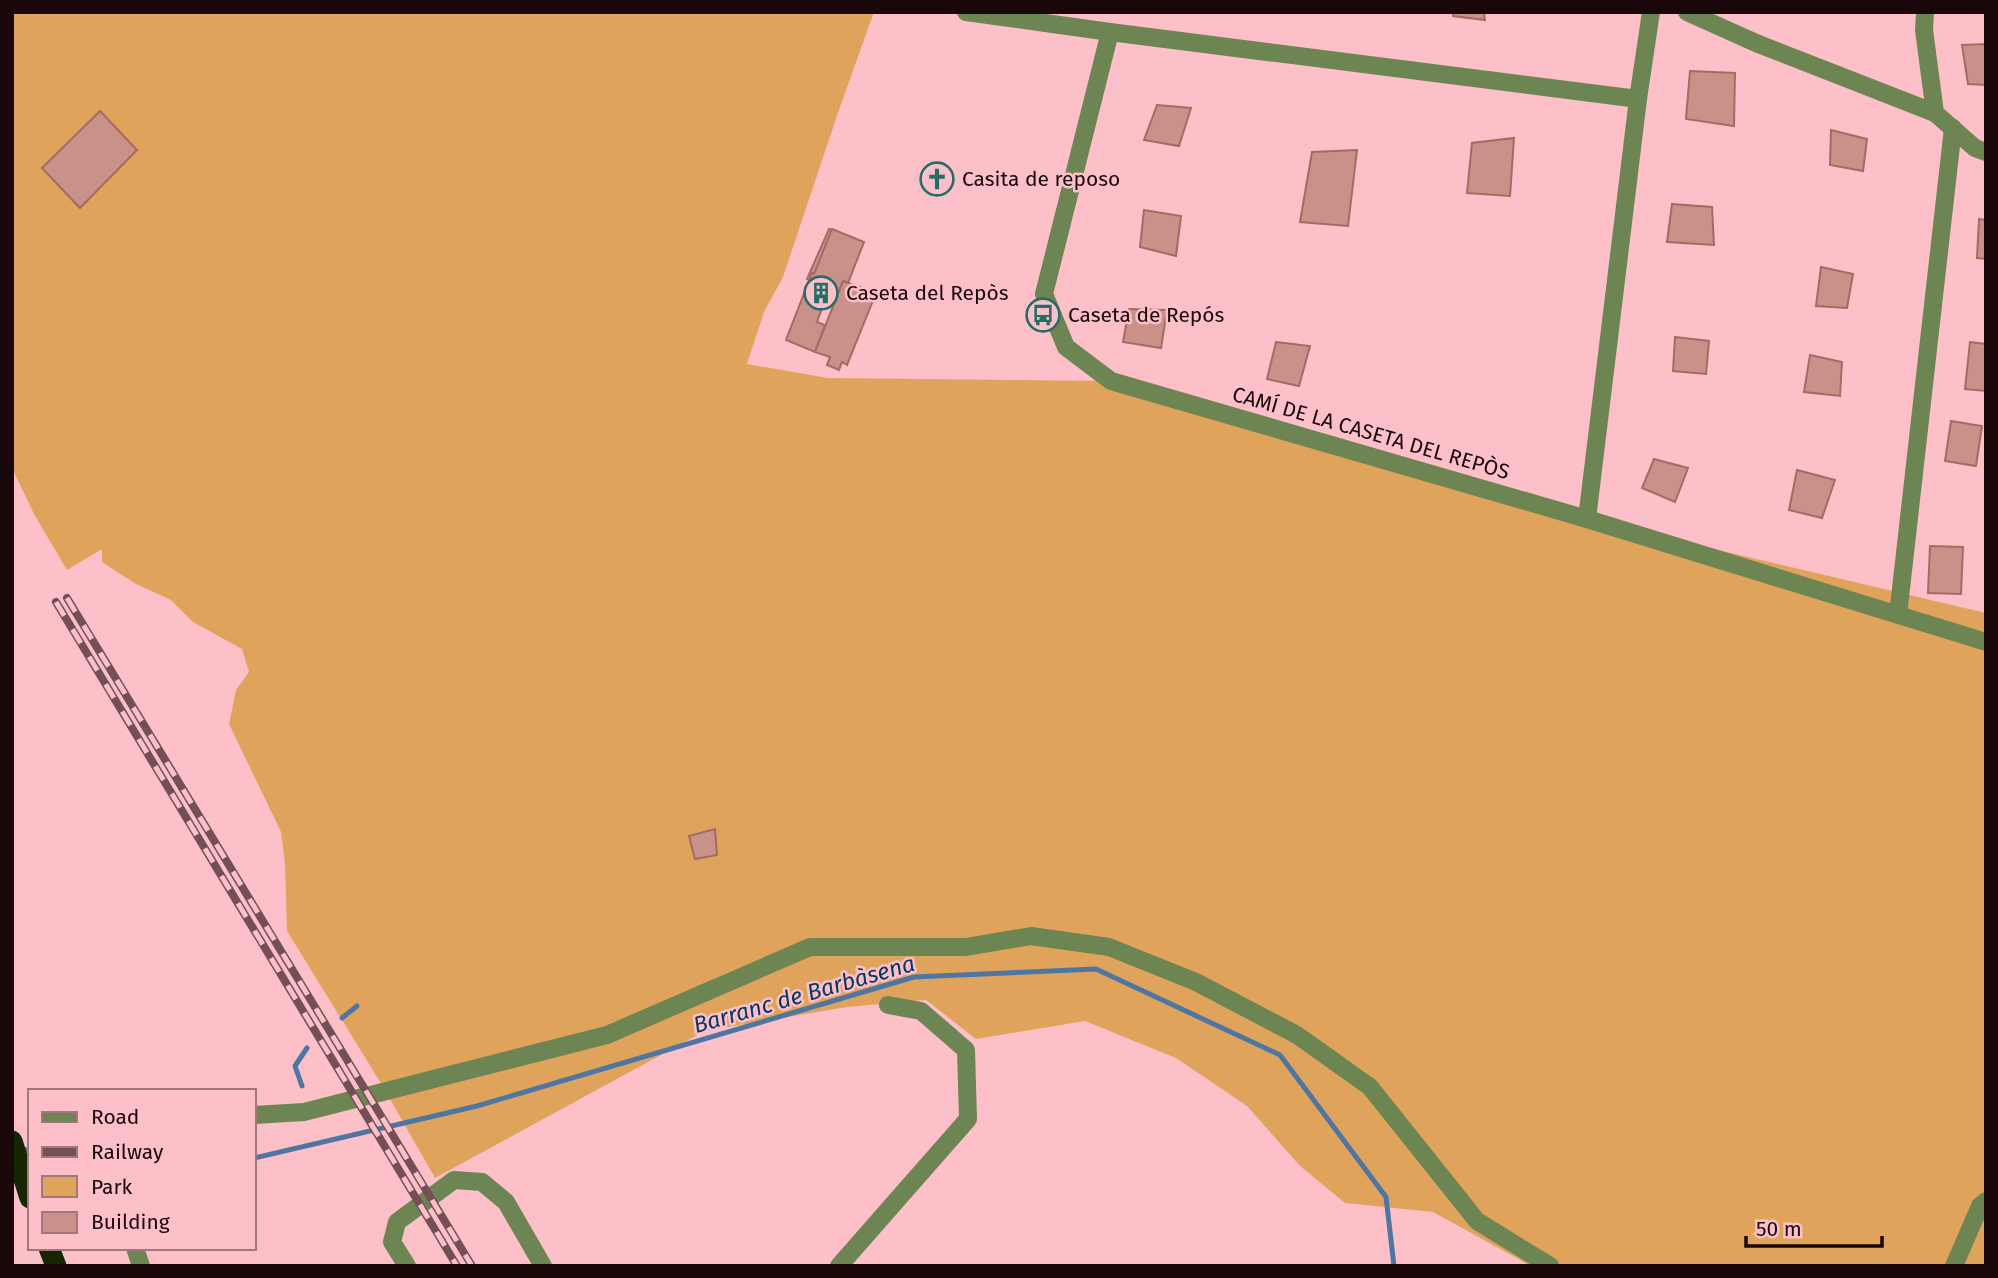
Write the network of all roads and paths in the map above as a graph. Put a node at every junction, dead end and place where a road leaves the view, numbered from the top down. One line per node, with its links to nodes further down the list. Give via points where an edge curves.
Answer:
1 (966, 12): 5 (street)
2 (1651, 12): 6 (street)
3 (1687, 12): 7 (street)
4 (1925, 12): 7 (street)
5 (1110, 32): 6 (street); 10 (street, CAMÍ DE LA CASETA DEL REPÒS, via 1044,294 1066,347 1111,382)
6 (1638, 99): 10 (street)
7 (1935, 113): 8 (street)
8 (1953, 128): 9 (street); 11 (street)
9 (1986, 152)
10 (1587, 519): 11 (street, CAMÍ DE LA CASETA DEL REPÒS)
11 (1898, 615): 12 (street, CAMÍ DE LA CASETA DEL REPÒS)
12 (1986, 642)
13 (888, 1006): 20 (street, via 920,1011 966,1051 968,1119)
14 (256, 1115): 21 (street, via 304,1112 607,1035 810,947 966,947 1031,936 1110,947 1196,982 1297,1035 1370,1087 1477,1221)
15 (12, 1141): 16 (highway)
16 (28, 1192)
17 (1986, 1201): 22 (street)
18 (407, 1266): 19 (street, via 392,1242 397,1222 454,1180 482,1182 506,1202)
19 (543, 1266)
20 (839, 1266)
21 (1550, 1266)
22 (1954, 1266)

